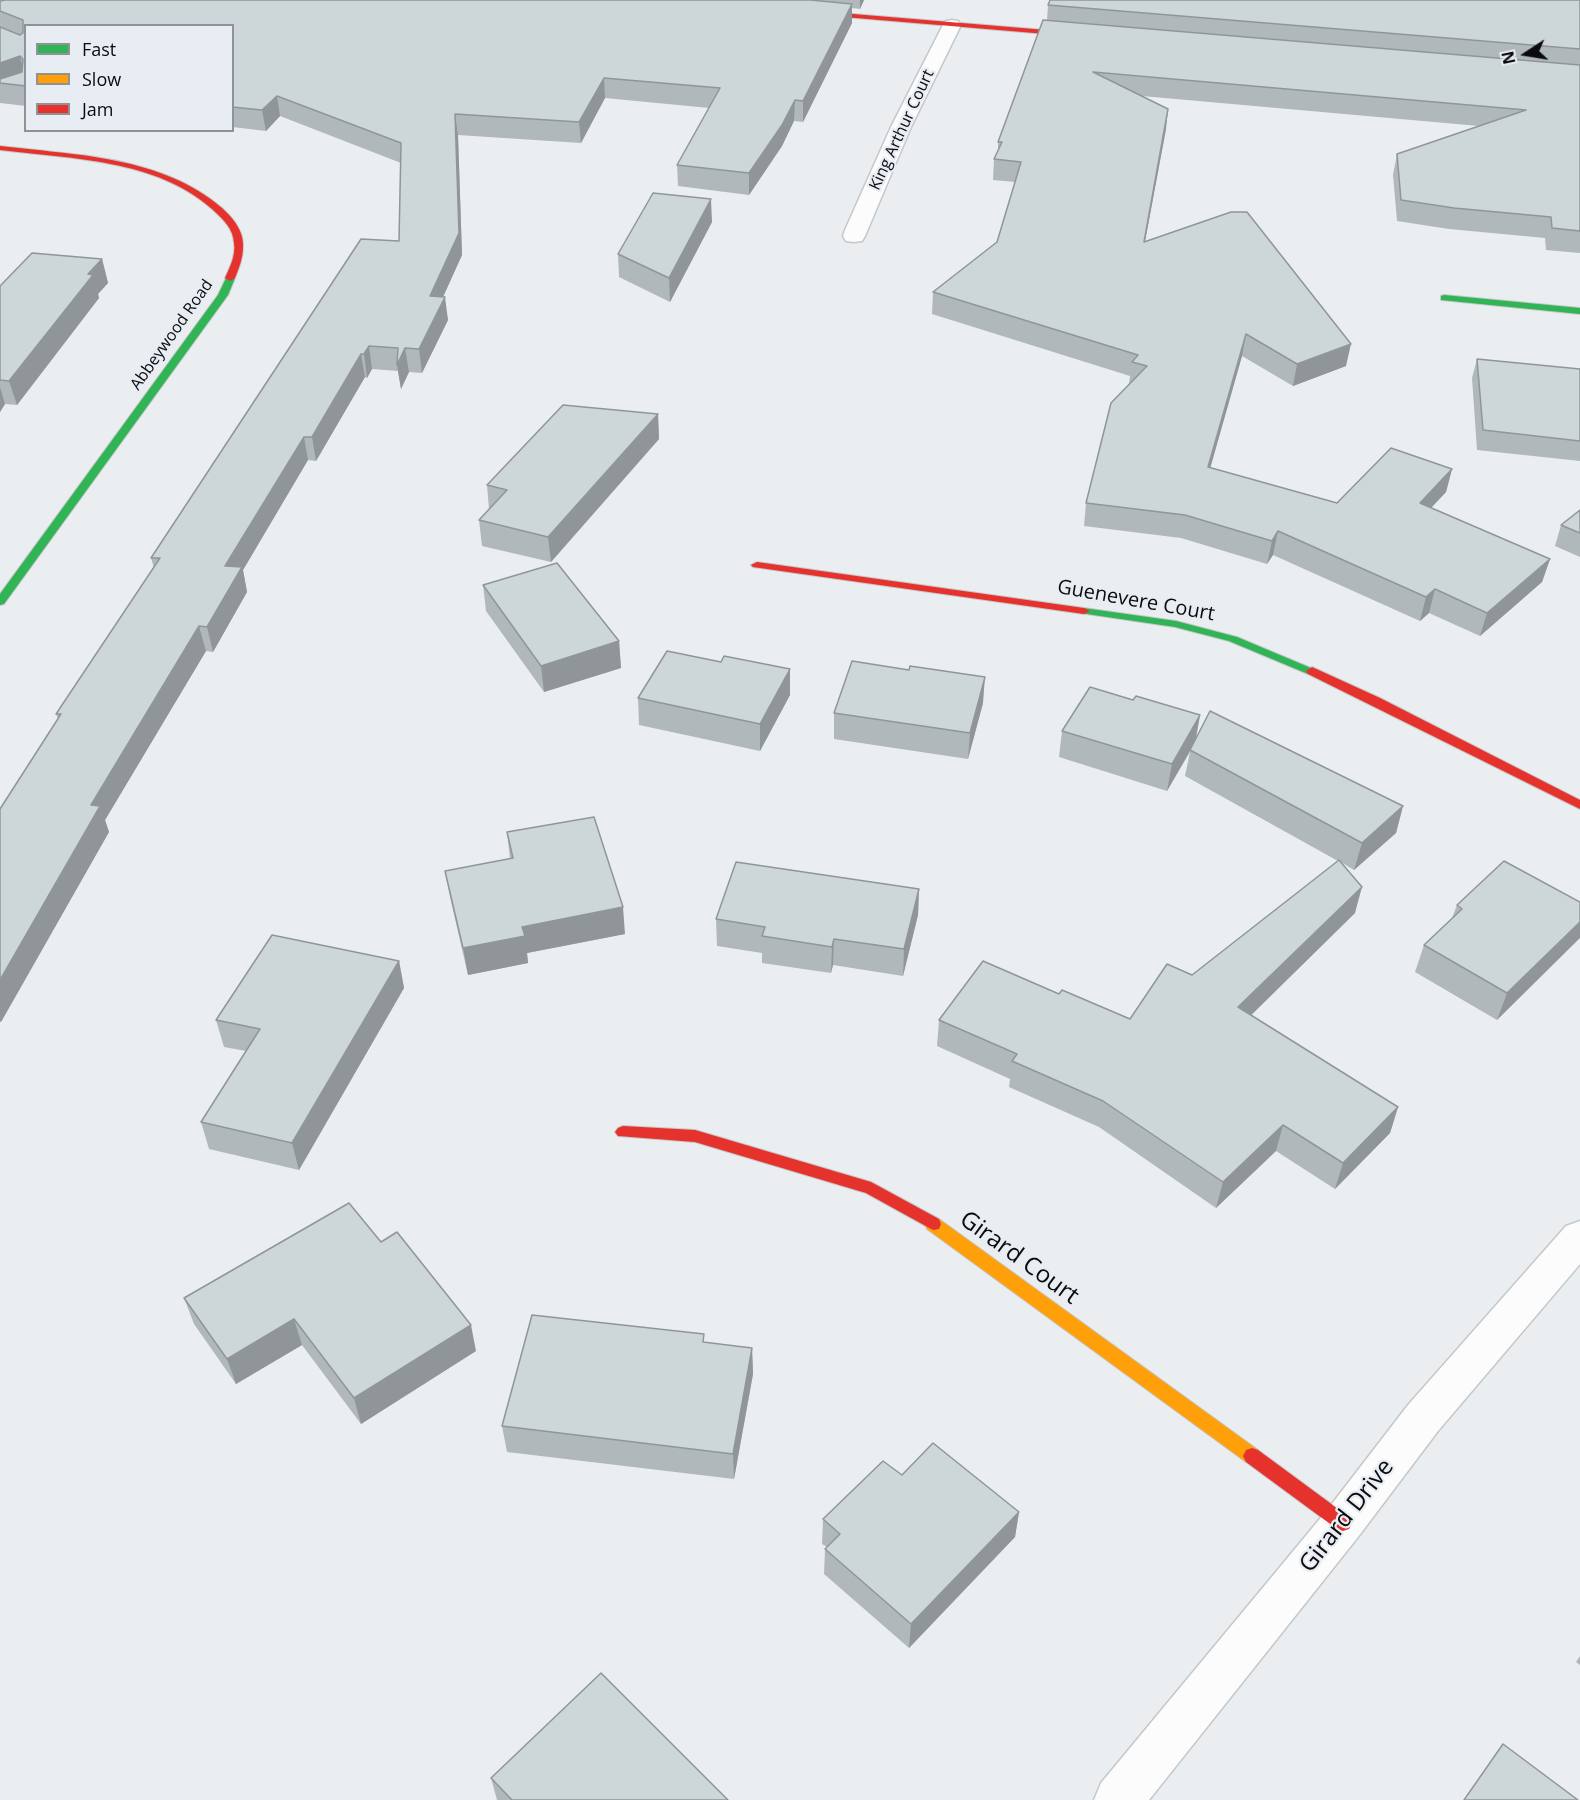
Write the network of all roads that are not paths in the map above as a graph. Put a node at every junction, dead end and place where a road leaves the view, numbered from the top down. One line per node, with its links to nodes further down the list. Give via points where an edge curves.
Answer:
1 (791, 11): 2 (street)
2 (952, 25): 3 (street); 5 (street, King Arthur Court, via 884,161)
3 (1094, 36)
4 (0, 148): 9 (street, Abbeywood Road, via 140,170 173,179 210,198 225,212 236,231 239,251 223,295)
5 (854, 236)
6 (1444, 298): 7 (street)
7 (1580, 311)
8 (757, 565): 10 (street, Guenevere Court, via 1176,624 1233,639 1376,702)
9 (0, 602)
10 (1580, 805)
11 (622, 1132): 13 (street, Girard Court, via 694,1136 871,1188 948,1233)
12 (1580, 1237): 13 (street, Girard Drive, via 1423,1418)
13 (1343, 1522): 14 (street, Girard Drive)
14 (1118, 1800)

